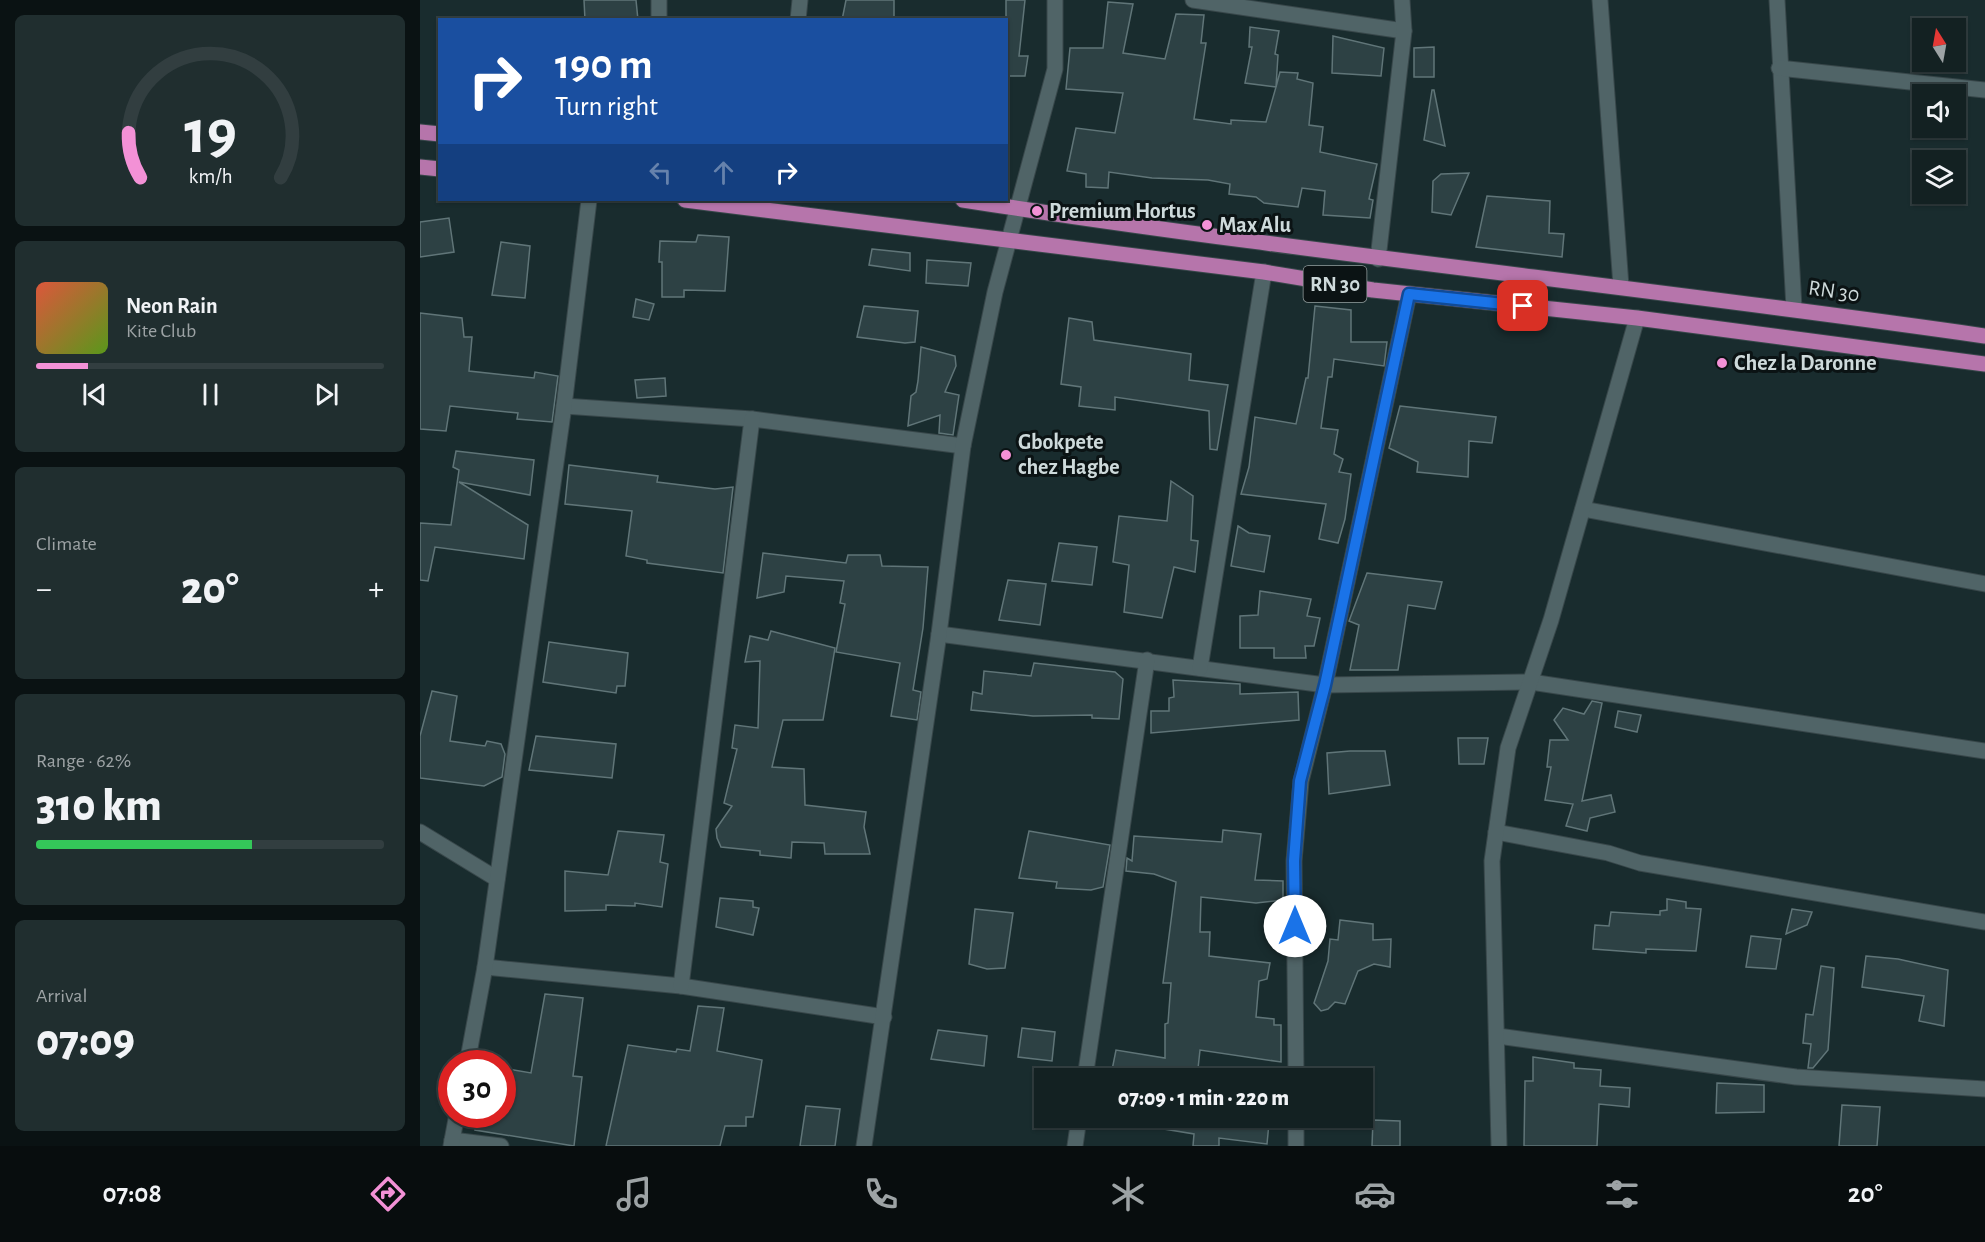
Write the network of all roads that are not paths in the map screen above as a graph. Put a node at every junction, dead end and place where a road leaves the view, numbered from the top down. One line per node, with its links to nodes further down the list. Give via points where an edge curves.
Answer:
1 (659, 0): 8 (street)
2 (800, 0): 9 (street)
3 (1055, 0): 20 (street, via 1055,69)
4 (1193, 0): 10 (street)
5 (1402, 0): 10 (street)
6 (1600, 0): 24 (street)
7 (1777, 0): 11 (street)
8 (659, 18)
9 (798, 18)
10 (1404, 31): 22 (street)
11 (1779, 68): 12 (street); 26 (street)
12 (1985, 90)
13 (420, 132): 14 (main road)
14 (438, 134)
15 (420, 167): 16 (main road)
16 (438, 169)
17 (589, 201): 30 (street)
18 (693, 201): 21 (main road, RN 30)
19 (970, 201): 20 (main road, RN 30 / RN 30)
20 (1016, 208): 21 (street); 22 (main road, RN 30 / RN 30)
21 (1008, 240): 23 (main road, RN 30); 32 (street)
22 (1378, 259): 24 (main road, RN 30 / RN 30)
23 (1263, 272): 25 (main road, RN 30); 37 (street)
24 (1621, 286): 26 (main road, RN 30 / RN 30)
25 (1409, 294): 27 (main road, RN 30); 39 (street)
26 (1794, 308): 28 (main road, RN 30 / RN 30)
27 (1637, 318): 29 (main road, RN 30); 33 (street)
28 (1985, 336)
29 (1985, 364)
30 (564, 406): 31 (street); 43 (street)
31 (752, 419): 32 (street); 46 (street)
32 (963, 446): 35 (street)
33 (1583, 509): 34 (street); 38 (street)
34 (1985, 584)
35 (939, 634): 36 (street); 47 (street)
36 (1147, 660): 37 (street); 50 (street)
37 (1200, 668): 39 (street)
38 (1531, 682): 39 (street); 40 (street); 42 (street, via 1508,748)
39 (1325, 685): 51 (street, via 1300,781 1297,813)
40 (1985, 751)
41 (420, 832): 43 (street)
42 (1496, 832): 44 (street, via 1598,850 1640,863); 48 (street, via 1492,861)
43 (497, 879): 45 (street)
44 (1985, 922)
45 (485, 967): 46 (street); 49 (street)
46 (681, 986): 47 (street)
47 (884, 1017): 58 (street)
48 (1498, 1036): 52 (street, via 1796,1077); 61 (street)
49 (470, 1050)
50 (1086, 1068)
51 (1296, 1068)
52 (1985, 1089)
53 (455, 1128): 56 (street)
54 (1078, 1128): 59 (street)
55 (1296, 1128): 60 (street)
56 (452, 1143): 57 (street)
57 (501, 1146)
58 (864, 1146)
59 (1075, 1146)
60 (1296, 1146)
61 (1499, 1146)

